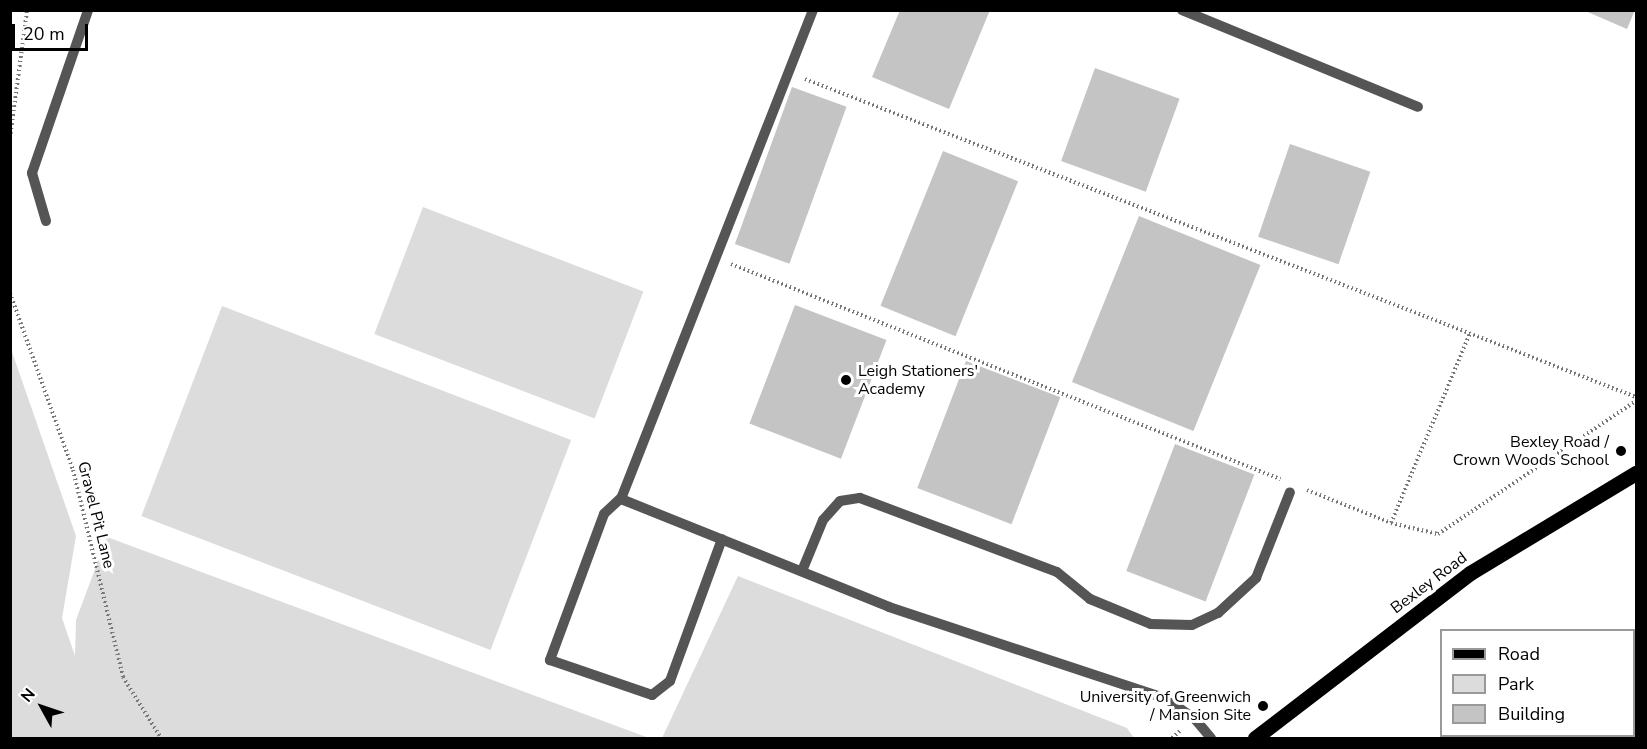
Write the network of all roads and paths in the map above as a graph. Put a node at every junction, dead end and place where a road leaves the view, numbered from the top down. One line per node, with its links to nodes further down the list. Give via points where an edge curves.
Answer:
1 (27, 10): 7 (path)
2 (88, 10): 8 (lane, via 32,173)
3 (813, 10): 5 (lane)
4 (1182, 10): 6 (lane)
5 (786, 72): 9 (lane); 11 (path)
6 (1418, 107)
7 (10, 138)
8 (46, 221)
9 (717, 258): 14 (path); 16 (lane)
10 (10, 293): 20 (path, Gravel Pit Lane, via 73,470 123,677)
11 (1470, 333): 12 (path); 17 (path)
12 (1636, 399): 17 (path, via 1438,534)
13 (1636, 473): 22 (main road, Bexley Road, via 1470,573)
14 (1291, 488): 19 (lane, via 1256,578 1218,613 1192,625 1151,624 1090,599 1057,572 860,498 840,501 823,520)
15 (1303, 488): 17 (path)
16 (621, 498): 18 (lane); 18 (lane, via 604,514 550,660 652,695 670,681)
17 (1391, 523)
18 (722, 539): 19 (lane)
19 (802, 572): 21 (lane, via 889,606 1167,699 1195,719)
20 (160, 738)
21 (1211, 738)
22 (1255, 738)

